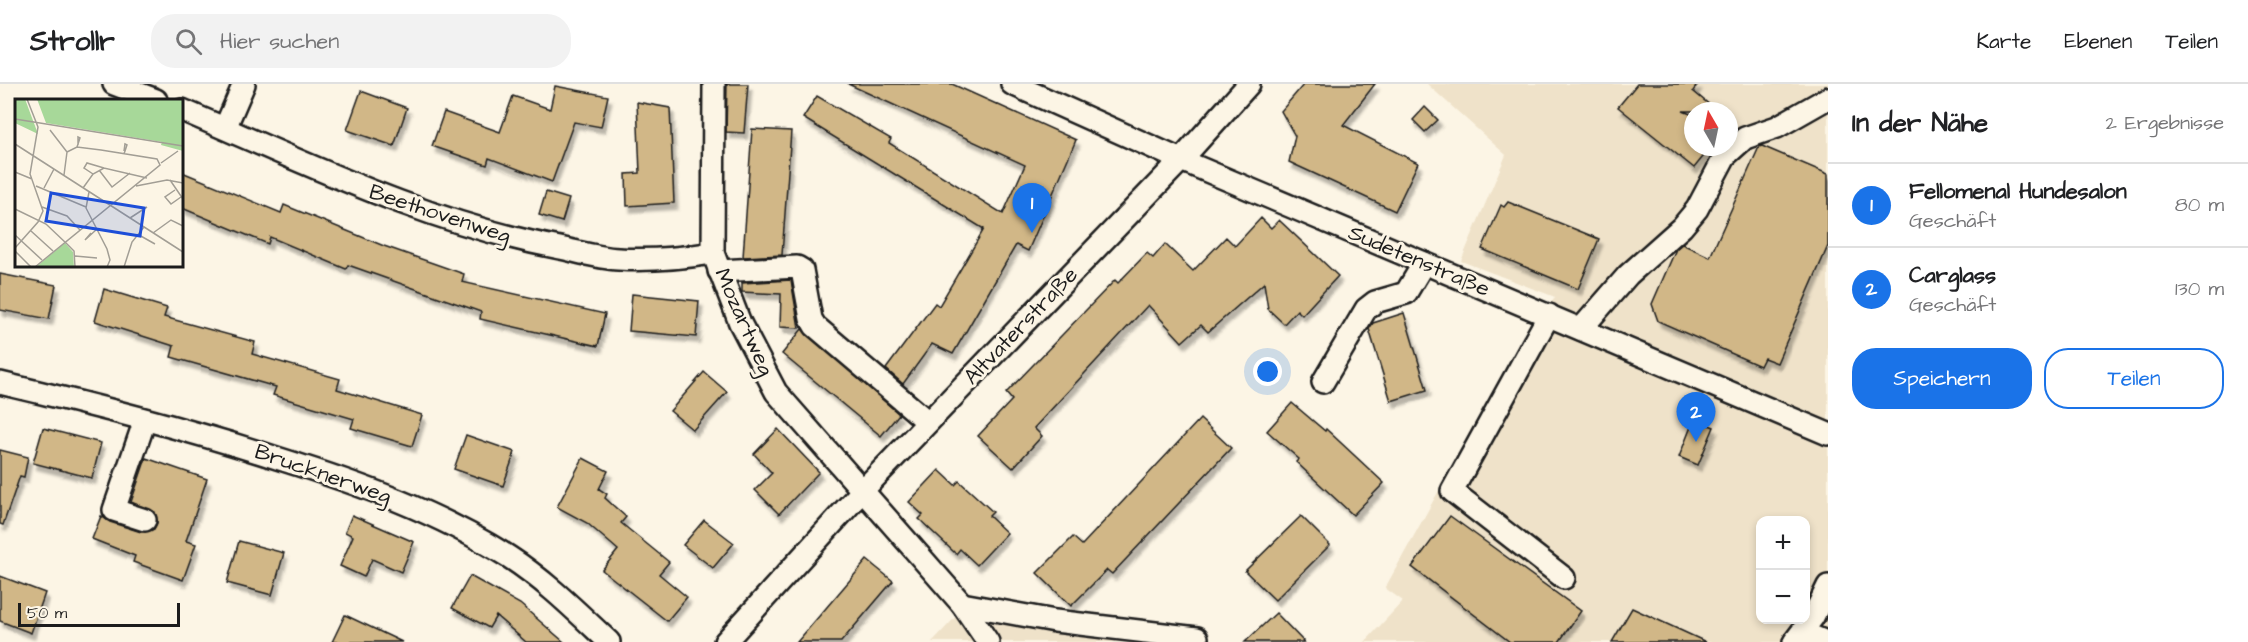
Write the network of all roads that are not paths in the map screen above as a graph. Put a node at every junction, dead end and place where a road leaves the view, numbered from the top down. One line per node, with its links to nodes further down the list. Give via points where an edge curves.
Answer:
1 (114, 84): 7 (street)
2 (244, 84): 9 (street)
3 (714, 84): 11 (street, Mozartweg)
4 (1249, 84): 10 (street, Altvaterstraße)
5 (1019, 85): 10 (street, Sudetenstraße)
6 (1828, 98): 14 (street, via 1776,127 1745,138 1725,156 1697,209 1628,275)
7 (153, 99)
8 (183, 110): 9 (street, Beethovenweg)
9 (225, 128): 11 (street, Beethovenweg, via 359,188 458,224 617,259)
10 (1181, 160): 12 (street, Sudetenstraße); 18 (street, Altvaterstraße)
11 (716, 262): 18 (street, Beethovenweg, via 802,270 814,326); 20 (street, Mozartweg, via 740,323 776,392)
12 (1424, 263): 13 (street, Sudetenstraße); 15 (street, via 1406,293 1375,302 1366,309)
13 (1549, 315): 14 (street, Sudetenstraße); 22 (street, via 1452,491)
14 (1581, 329): 19 (street, Sudetenstraße)
15 (1323, 382)
16 (0, 383): 17 (street, Brucknerweg)
17 (145, 420): 21 (street, via 114,510); 28 (street, Brucknerweg, via 369,487 459,529 510,558 562,598)
18 (928, 422): 20 (street, Altvaterstraße)
19 (1828, 434)
20 (862, 491): 24 (street); 29 (street, Altvaterstraße)
21 (145, 520)
22 (1564, 578)
23 (1828, 586): 25 (street)
24 (962, 604): 26 (street, via 1055,621); 27 (street)
25 (1798, 637): 30 (street)
26 (1197, 638)
27 (983, 640)
28 (609, 642)
29 (725, 642)
30 (1826, 642)

